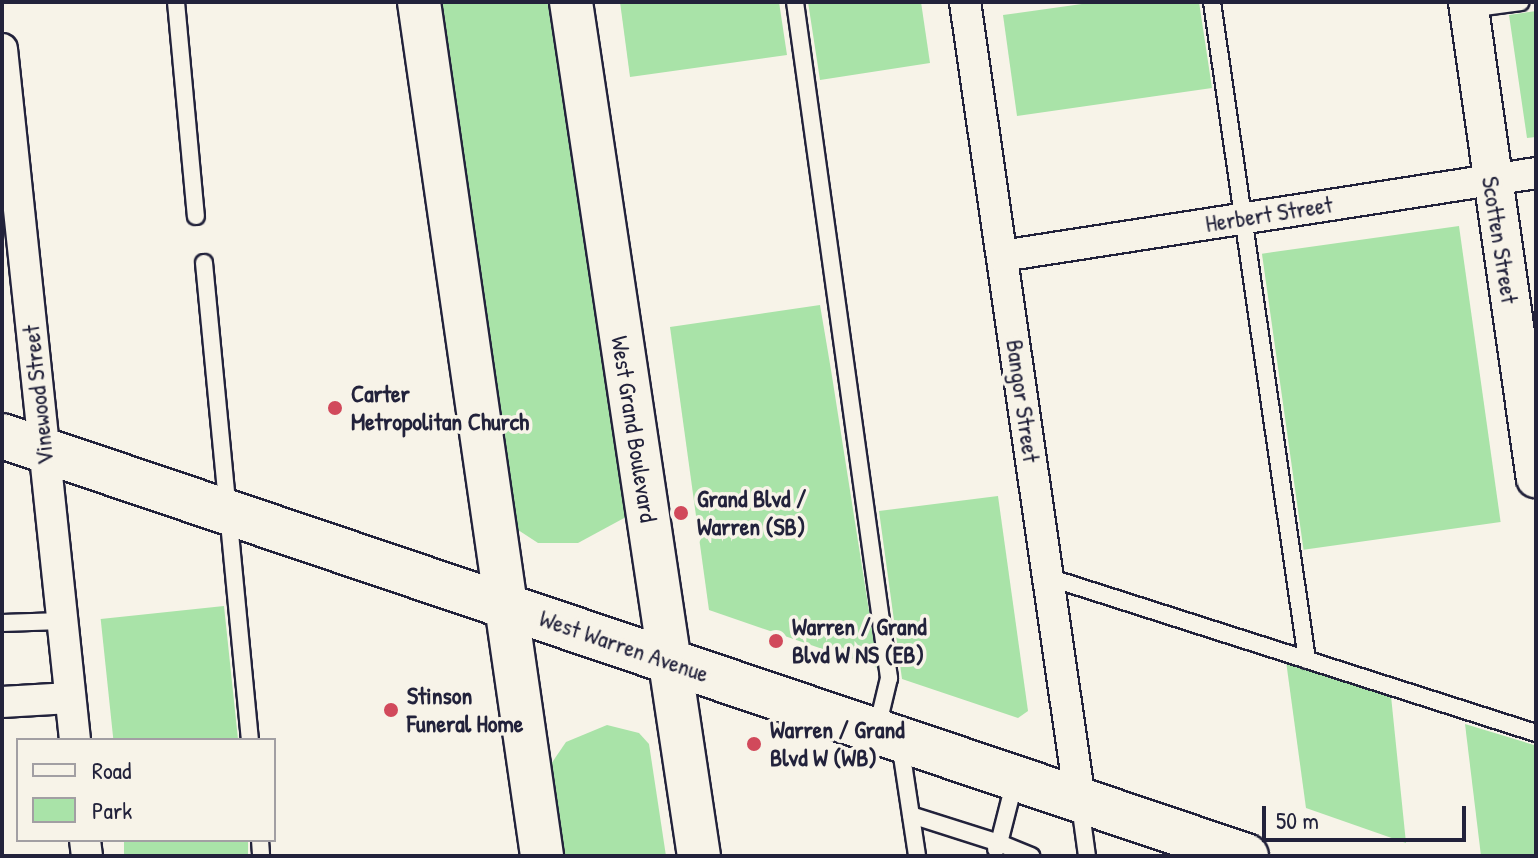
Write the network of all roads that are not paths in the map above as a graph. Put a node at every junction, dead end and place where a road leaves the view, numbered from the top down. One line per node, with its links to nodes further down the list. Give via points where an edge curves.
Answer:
1 (176, 2): 12 (lane)
2 (419, 2): 22 (main road)
3 (571, 2): 26 (main road, West Grand Boulevard)
4 (795, 2): 30 (lane, via 889,678)
5 (965, 2): 15 (street, Bangor Street)
6 (1212, 2): 13 (lane)
7 (1521, 2): 8 (lane)
8 (1469, 6): 11 (street, Scotten Street)
9 (2, 49): 14 (street, Vinewood Street)
10 (1536, 173): 11 (street, Herbert Street)
11 (1491, 179): 13 (street, Herbert Street); 19 (street, Scotten Street)
12 (196, 216)
13 (1244, 219): 15 (street, Herbert Street); 25 (lane)
14 (11, 221): 18 (street, Vinewood Street)
15 (1002, 256): 21 (street, Bangor Street)
16 (204, 263): 20 (lane)
17 (2, 436): 18 (main road, West Warren Avenue)
18 (45, 450): 20 (main road, West Warren Avenue); 23 (street, Vinewood Street)
19 (1536, 478)
20 (226, 512): 22 (main road, West Warren Avenue); 32 (lane)
21 (1048, 577): 25 (lane); 34 (street, Bangor Street)
22 (506, 606): 26 (main road, West Warren Avenue); 39 (main road)
23 (62, 621): 24 (lane); 27 (street, Vinewood Street)
24 (2, 623)
25 (1307, 660): 29 (lane)
26 (674, 663): 30 (main road, West Warren Avenue); 40 (main road, West Grand Boulevard)
27 (70, 698): 28 (street); 31 (street, Vinewood Street)
28 (2, 702)
29 (1536, 733)
30 (888, 736): 33 (main road, West Warren Avenue); 35 (lane)
31 (75, 738)
32 (250, 738)
33 (1016, 778): 34 (main road, West Warren Avenue); 37 (lane)
34 (1080, 800): 36 (main road, West Warren Avenue); 42 (lane)
35 (911, 815): 37 (lane); 41 (lane)
36 (1171, 844): 43 (main road, West Warren Avenue)
37 (997, 846): 38 (lane)
38 (1025, 855)
39 (542, 856)
40 (699, 856)
41 (917, 856)
42 (1087, 856)
43 (1246, 856)

